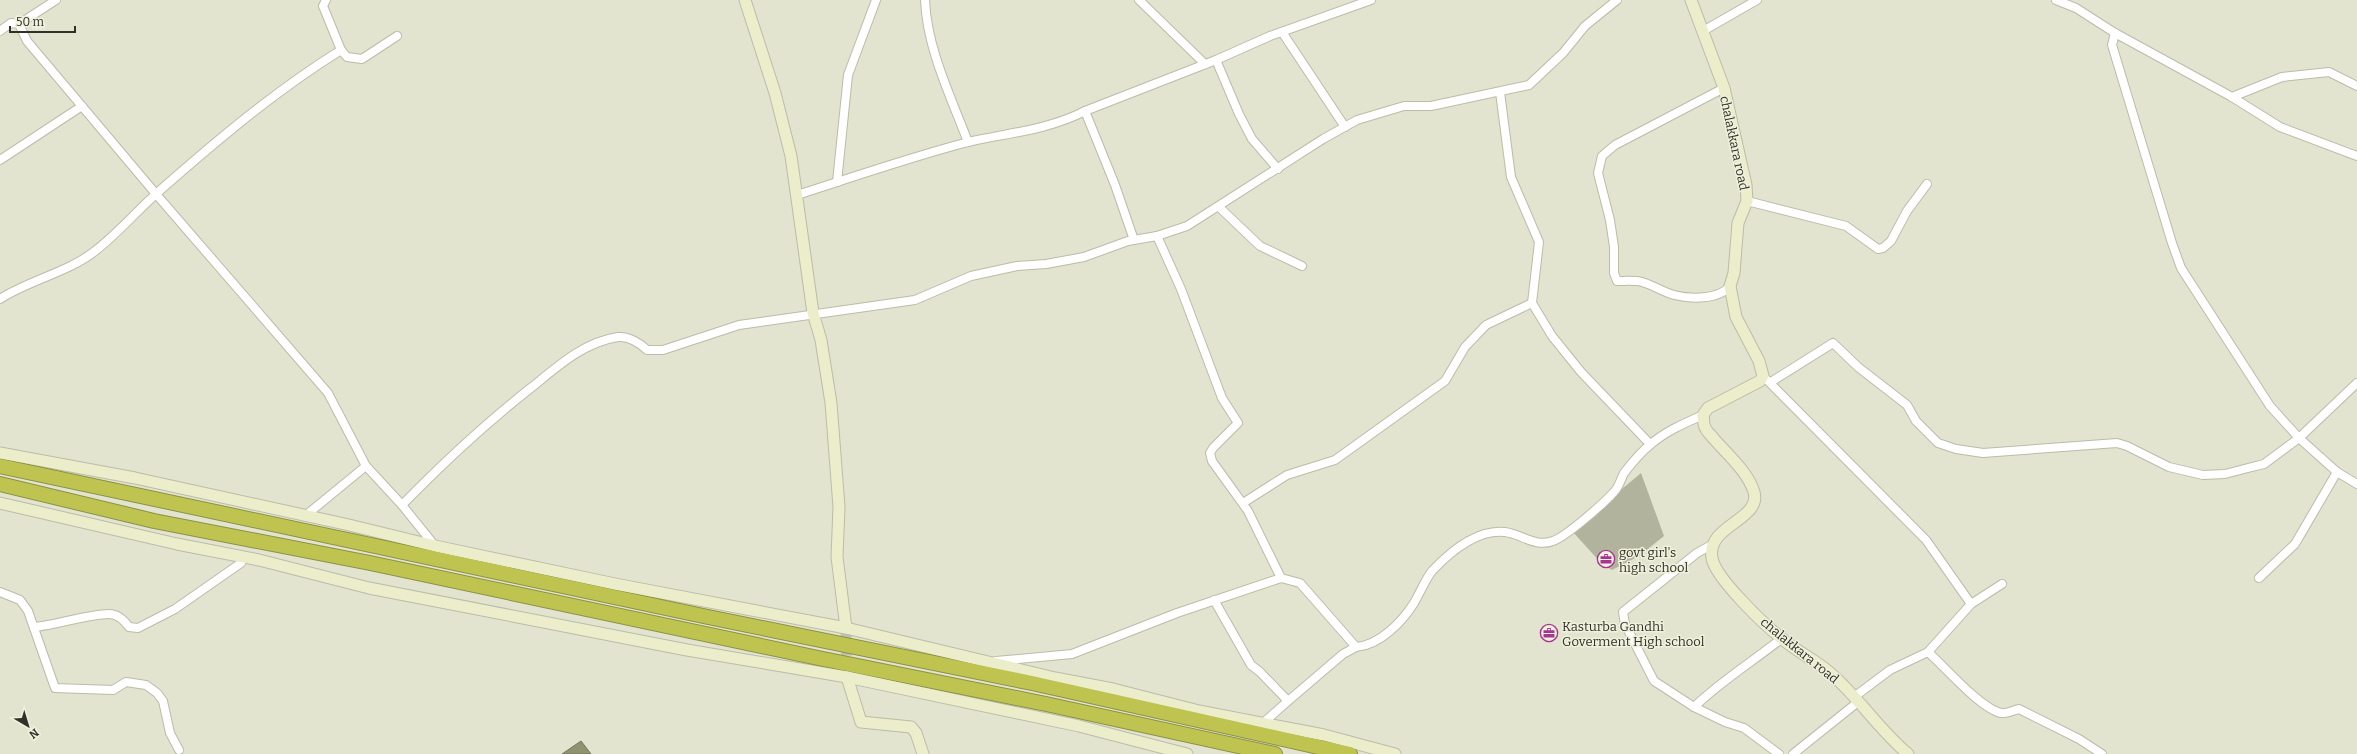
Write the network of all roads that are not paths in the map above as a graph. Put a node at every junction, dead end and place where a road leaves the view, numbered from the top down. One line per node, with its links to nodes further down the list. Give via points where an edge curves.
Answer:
1 (56, 0): 12 (street)
2 (326, 0): 18 (street, via 323,6)
3 (745, 0): 35 (street, via 775,92 791,156)
4 (876, 0): 32 (street, via 848,75)
5 (925, 0): 28 (street, via 926,18 938,61)
6 (1139, 0): 20 (street)
7 (1371, 0): 15 (street)
8 (1617, 0): 23 (street, via 1585,26 1563,53 1529,85)
9 (1691, 0): 14 (street, chalakkara road)
10 (1757, 0): 14 (street)
11 (2056, 0): 16 (street, via 2076,8)
12 (19, 24): 13 (street, via 11,23); 25 (street, via 28,41)
13 (0, 31)
14 (1703, 31): 22 (street, chalakkara road)
15 (1282, 32): 19 (street); 27 (street)
16 (2116, 33): 24 (street); 48 (street, via 2112,45 2181,268 2270,406)
17 (397, 36): 18 (street, via 362,59 347,57)
18 (341, 50): 34 (street, via 290,83)
19 (1216, 60): 20 (street); 31 (street, via 1252,139)
20 (1205, 64): 26 (street)
21 (2357, 86): 24 (street, via 2329,72 2282,77)
22 (1724, 88): 36 (street, chalakkara road, via 1746,185); 41 (street, via 1615,145 1602,156 1598,173 1610,220 1614,273 1617,281 1640,281 1674,295 1692,297 1724,293)
23 (1500, 92): 27 (street, via 1431,106 1404,106 1357,120); 43 (street, via 1511,176 1538,242)
24 (2232, 97): 29 (street, via 2280,127)
25 (82, 106): 30 (street); 34 (street)
26 (1085, 111): 28 (street, via 1043,128); 39 (street)
27 (1345, 127): 31 (street)
28 (968, 142): 32 (street)
29 (2357, 156)
30 (0, 160)
31 (1278, 169): 37 (street)
32 (837, 182): 35 (street)
33 (1927, 184): 36 (street, via 1907,211 1891,241 1878,249 1846,226)
34 (156, 194): 42 (street, via 130,221 93,252); 52 (street, via 328,393)
35 (797, 195): 44 (street)
36 (1747, 201): 41 (street, chalakkara road, via 1738,223 1734,273)
37 (1219, 208): 38 (street, via 1187,226); 40 (street, via 1260,246)
38 (1157, 236): 39 (street); 57 (street, via 1181,289 1222,398 1238,423 1210,453 1212,461)
39 (1134, 240): 44 (street, via 1084,257 1017,266 971,276 915,300)
40 (1302, 266)
41 (1730, 286): 45 (street, chalakkara road, via 1736,317)
42 (0, 299)
43 (1532, 303): 49 (street, via 1552,336 1580,372); 57 (street, via 1486,324 1465,347 1445,381 1335,460 1287,475)
44 (813, 313): 58 (street, via 739,325 662,350 647,350 640,342 620,337 573,354 473,436); 70 (street, via 821,340 831,403 839,507 837,558)
45 (1766, 380): 47 (street, via 1708,408); 48 (street, via 1833,343 1858,367 1907,405 1916,421 1938,443 1983,453 2117,443 2169,468 2203,475 2225,474 2264,464); 68 (street, via 1926,540)
46 (2357, 383): 48 (street)
47 (1703, 415): 49 (street); 60 (street, via 1705,427 1744,474 1754,491 1755,500 1753,508 1718,535)
48 (2299, 438): 53 (street)
49 (1650, 444): 72 (street, via 1625,472 1615,491 1566,533 1553,541 1539,543 1510,533 1493,532 1479,535 1454,552 1432,572 1413,605 1386,635 1375,642)
50 (0, 453): 59 (street, via 135,478)
51 (0, 466): 84 (highway, via 1024,682)
52 (366, 466): 58 (street); 59 (street)
53 (2338, 472): 55 (street); 64 (street, via 2295,544)
54 (0, 484): 83 (highway, via 154,521 370,563)
55 (2357, 484)
56 (0, 503): 75 (street, via 259,560 369,588 687,650)
57 (1243, 503): 63 (street)
58 (402, 505): 61 (street)
59 (305, 516): 61 (street)
60 (1714, 543): 71 (street, chalakkara road, via 1712,558 1715,568); 78 (street, via 1623,612 1625,624 1654,681)
61 (435, 546): 70 (street, via 723,606)
62 (241, 563): 69 (street, via 180,605 138,628 129,627 123,619 109,614)
63 (1281, 578): 67 (street); 72 (street, via 1300,583)
64 (2259, 578)
65 (2002, 584): 68 (street)
66 (0, 592): 69 (street, via 20,600 28,611)
67 (1214, 600): 74 (street, via 1140,626 1072,654); 77 (street, via 1250,665)
68 (1971, 604): 73 (street)
69 (34, 627): 80 (street, via 55,688 114,690 126,682 146,685 157,692 163,702 170,733)
70 (846, 628): 74 (street)
71 (1781, 639): 76 (street, chalakkara road, via 1828,671); 78 (street, via 1718,685)
72 (1356, 647): 77 (street, via 1343,654)
73 (1928, 652): 76 (street, via 1890,670); 89 (street, via 1960,684 1990,708 2002,713 2019,709 2079,739)
74 (993, 661): 79 (street, via 1199,711)
75 (847, 677): 81 (street, via 861,722 911,727 916,733); 82 (street, via 1079,726)
76 (1856, 699): 87 (street); 88 (street, chalakkara road, via 1888,737)
77 (1288, 701): 79 (street)
78 (1694, 707): 86 (street, via 1744,728)
79 (1262, 723): 85 (street, via 1324,735)
80 (179, 750)
81 (923, 754)
82 (1187, 754)
83 (1275, 754)
84 (1350, 754)
85 (1395, 754)
86 (1779, 754)
87 (1793, 754)
88 (1908, 754)
89 (2102, 754)

